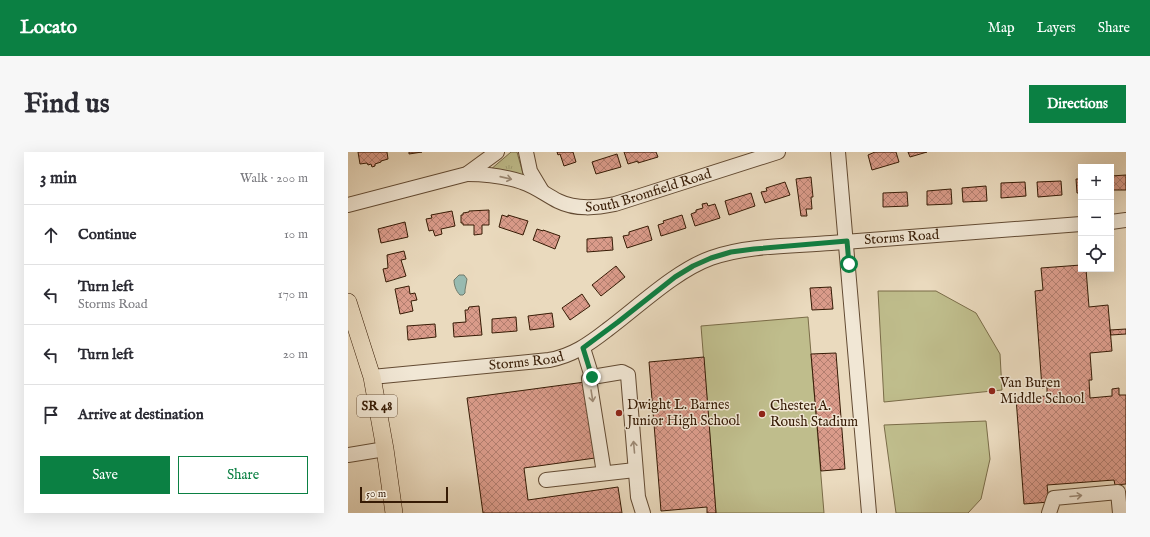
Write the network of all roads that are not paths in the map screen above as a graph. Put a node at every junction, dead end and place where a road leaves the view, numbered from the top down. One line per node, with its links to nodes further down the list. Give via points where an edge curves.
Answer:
1 (497, 152): 5 (street)
2 (526, 152): 6 (street, South Bromfield Road, via 530,171)
3 (778, 152): 6 (street, South Bromfield Road, via 598,208 570,205)
4 (838, 152): 11 (street)
5 (467, 174): 6 (street, South Bromfield Road, one-way to 6, via 490,174 508,178); 7 (street)
6 (542, 191)
7 (348, 205)
8 (1126, 220): 9 (street)
9 (1114, 222)
10 (1078, 224): 11 (street, Storms Road)
11 (847, 241): 13 (street, Storms Road, via 754,249 711,258 675,277); 23 (street)
12 (348, 302): 14 (main road, SR 48)
13 (583, 348): 14 (street, Storms Road, via 549,360); 15 (street)
14 (372, 377): 16 (main road, SR 48)
15 (592, 377): 18 (street, one-way to 15, via 628,375 622,372); 19 (street, one-way to 19, via 589,380)
16 (385, 449): 17 (street); 21 (main road, SR 48)
17 (348, 455)
18 (635, 470): 19 (street); 22 (street, via 638,496)
19 (604, 473): 20 (street)
20 (546, 480)
21 (394, 513)
22 (644, 513)
23 (869, 513)
24 (1049, 513): 25 (street, one-way to 25, via 1054,498 1118,492)
25 (1120, 513)

